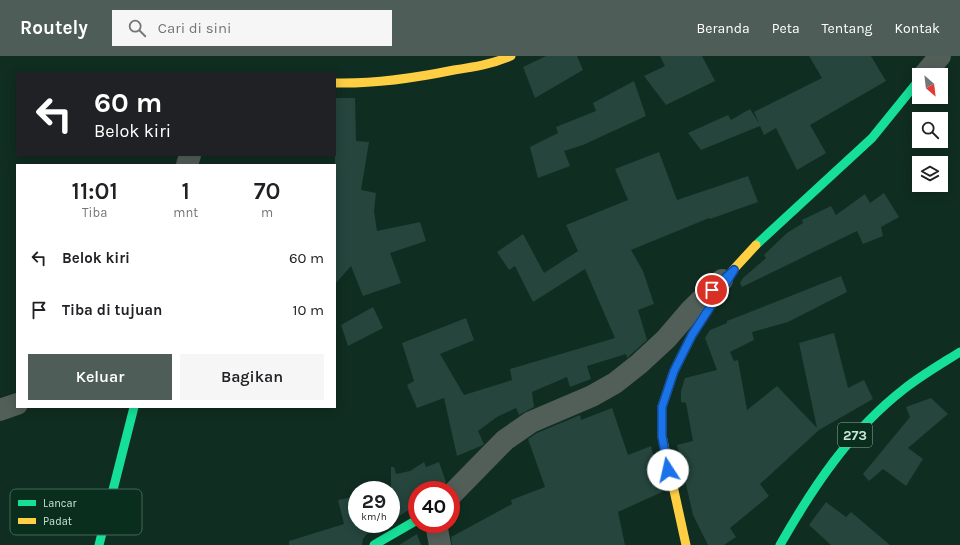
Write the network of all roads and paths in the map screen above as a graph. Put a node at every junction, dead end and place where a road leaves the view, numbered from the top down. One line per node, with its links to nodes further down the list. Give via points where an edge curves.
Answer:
1 (511, 56): 4 (street, via 497,62 405,80)
2 (940, 56): 3 (street)
3 (930, 68)
4 (336, 83)
5 (912, 89): 6 (street, via 872,138 759,242)
6 (734, 270): 11 (street, via 691,310 666,339 615,383 592,396 531,422 505,440); 19 (street, via 692,335 674,371 662,407 663,442)
7 (960, 352): 20 (street, 273, via 897,394 848,442 823,473)
8 (16, 404): 10 (street)
9 (134, 408): 12 (street)
10 (0, 410)
11 (460, 487)
12 (113, 489)
13 (408, 525): 17 (street)
14 (438, 533): 18 (street)
15 (102, 535): 16 (street)
16 (99, 545)
17 (374, 545)
18 (440, 545)
19 (686, 545)
20 (780, 545)

